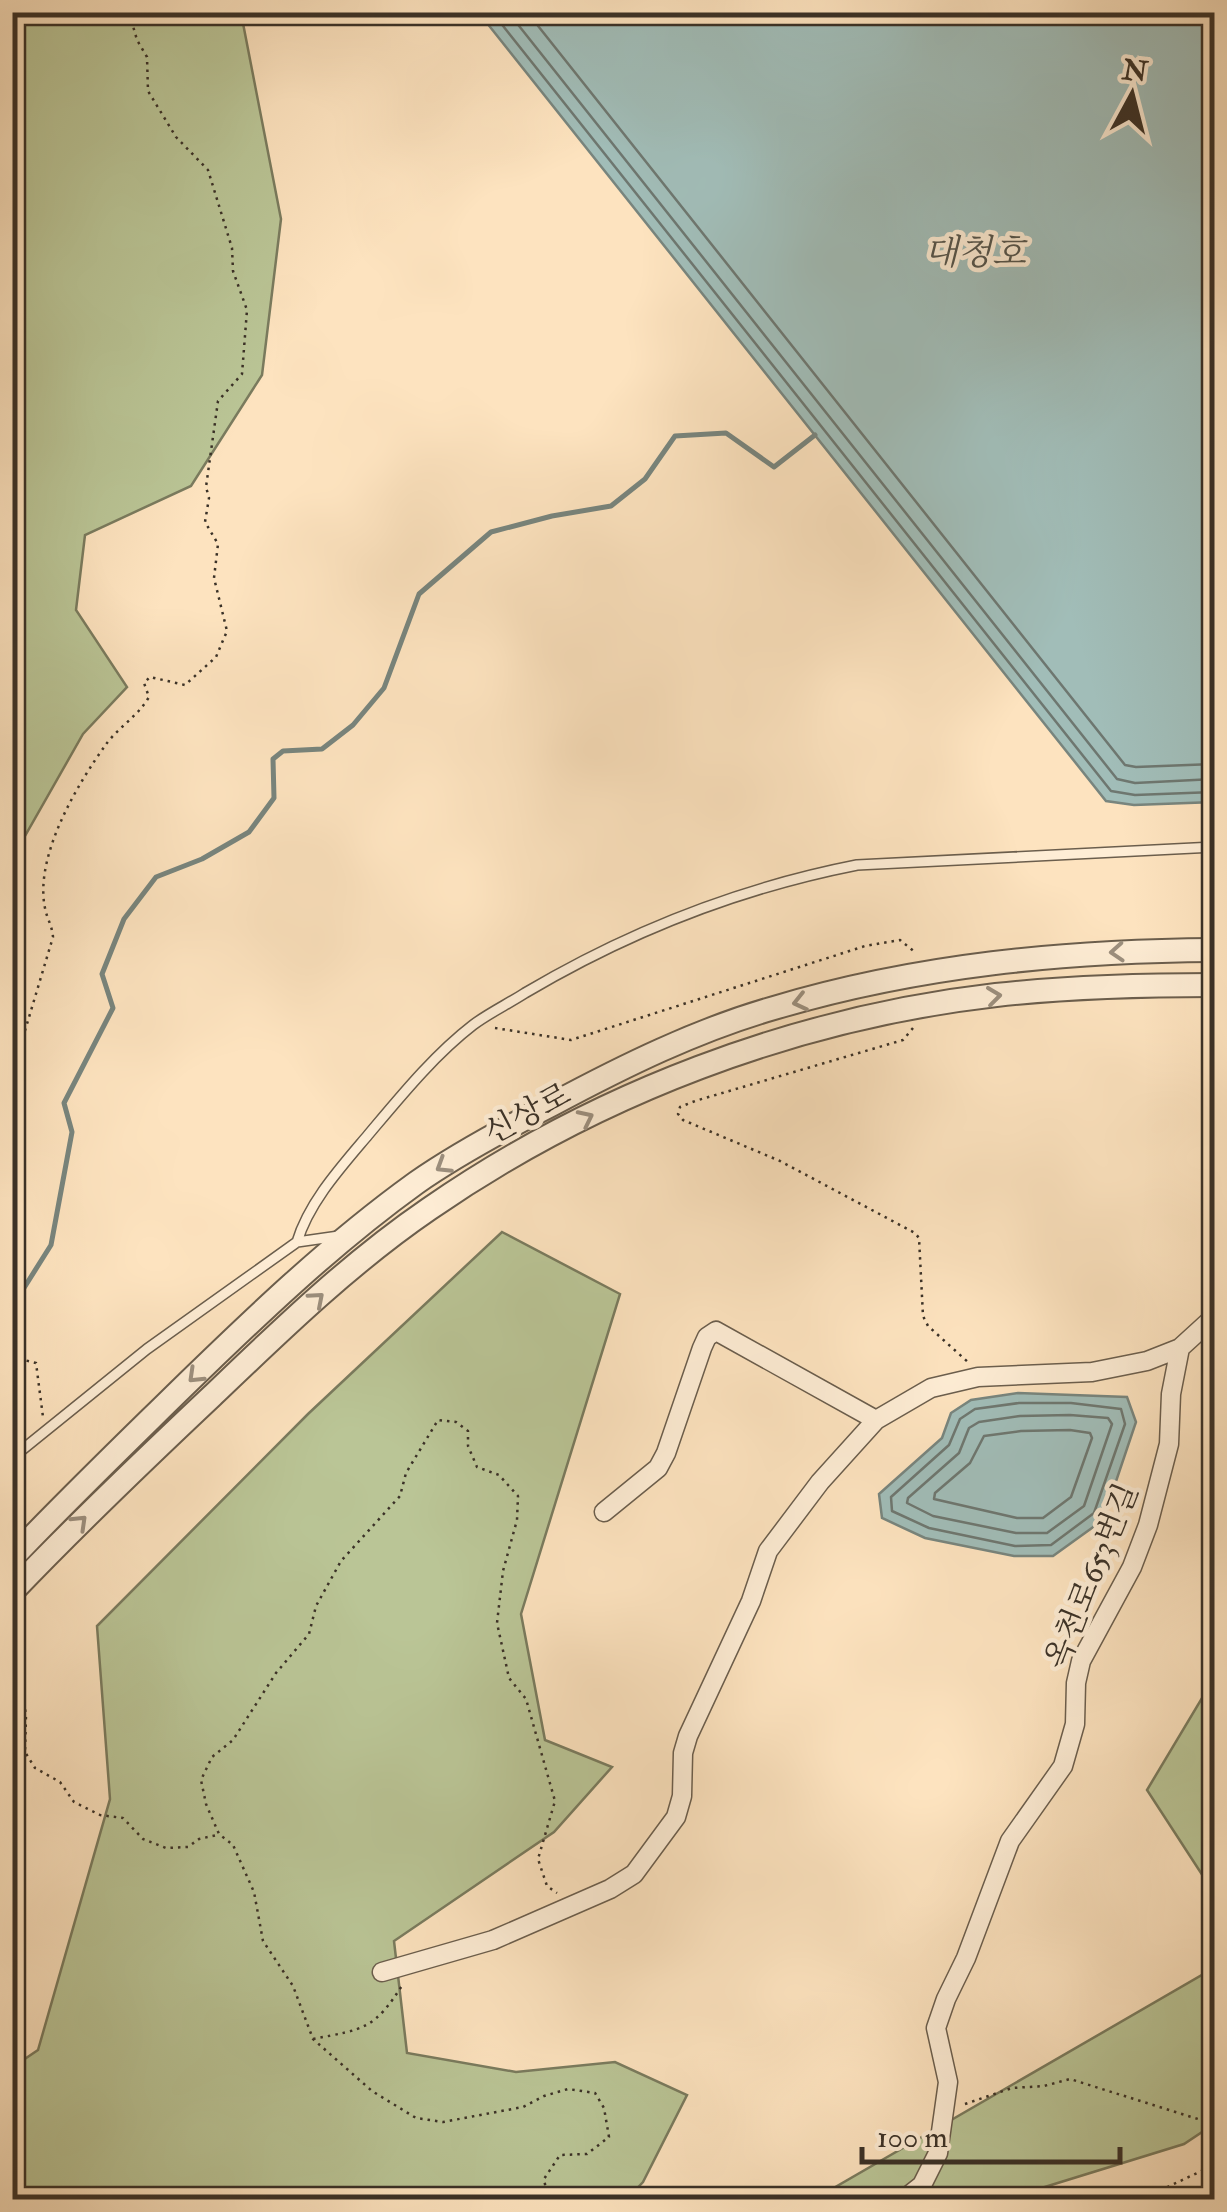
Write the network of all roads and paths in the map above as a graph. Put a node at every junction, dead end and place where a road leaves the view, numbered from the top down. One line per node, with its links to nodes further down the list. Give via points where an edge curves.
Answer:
1 (129, 12): 8 (path, via 147,57 148,91 208,170 248,310 242,374 218,401 206,488 205,522 218,544 214,578 226,631 216,657 186,684 150,677 144,683 148,697 142,710 110,739 56,830 45,898 53,937)
2 (1214, 847): 10 (lane, via 857,864 688,912 568,968 473,1025 358,1148 304,1219)
3 (1214, 950): 9 (street, 신상로, one-way to 9, via 994,961 774,1008 677,1043 488,1138)
4 (918, 955): 7 (path, via 900,940 865,946 571,1040)
5 (1214, 985): 6 (street, 신상로, one-way to 5, via 995,996)
6 (908, 1015): 14 (path, via 903,1040 695,1101 678,1114 915,1233 923,1316); 20 (street, 신상로, one-way to 6, via 278,1333 428,1209 580,1120 684,1072 781,1040)
7 (494, 1028)
8 (12, 1074)
9 (352, 1234): 10 (lane); 19 (street, 신상로, one-way to 19, via 264,1308)
10 (298, 1242): 17 (lane, via 146,1349)
11 (1214, 1318): 12 (street)
12 (1180, 1348): 16 (street, via 1092,1372 978,1377 932,1388); 27 (street, 옥천로653번길, via 1168,1444 1148,1526 1081,1661 1075,1724 1062,1766 1010,1841 936,2028 948,2082)
13 (12, 1357): 15 (path, via 36,1364)
14 (968, 1361)
15 (43, 1418)
16 (876, 1420): 18 (street, via 716,1331 702,1348 658,1468); 23 (street, via 768,1551 688,1736 676,1816 634,1874)
17 (12, 1458)
18 (604, 1512)
19 (12, 1558)
20 (12, 1592)
21 (12, 1628): 22 (path, via 25,1752 35,1768 60,1782 74,1802 122,1818 143,1840 188,1848)
22 (218, 1834): 23 (path, via 201,1780 212,1757 233,1740 308,1634 341,1561 400,1496 427,1435 438,1420 456,1422 468,1431 477,1467 499,1474 518,1496 497,1623 509,1678 526,1699 555,1802 538,1859 548,1886); 26 (path, via 233,1845 254,1892 263,1941 293,1986)
23 (576, 1903): 24 (street, via 493,1940)
24 (433, 1957): 25 (street); 26 (path, via 409,1972 386,2011 366,2028)
25 (382, 1972)
26 (313, 2039): 30 (path, via 372,2091 416,2118 467,2120 568,2089 595,2094 608,2137 587,2154 560,2155 544,2179)
27 (944, 2111): 28 (path, via 1012,2088 1070,2079); 31 (street, 옥천로653번길, via 938,2153 922,2185)
28 (1214, 2124)
29 (1214, 2165): 32 (path)
30 (548, 2200)
31 (903, 2200)
32 (1140, 2200)

